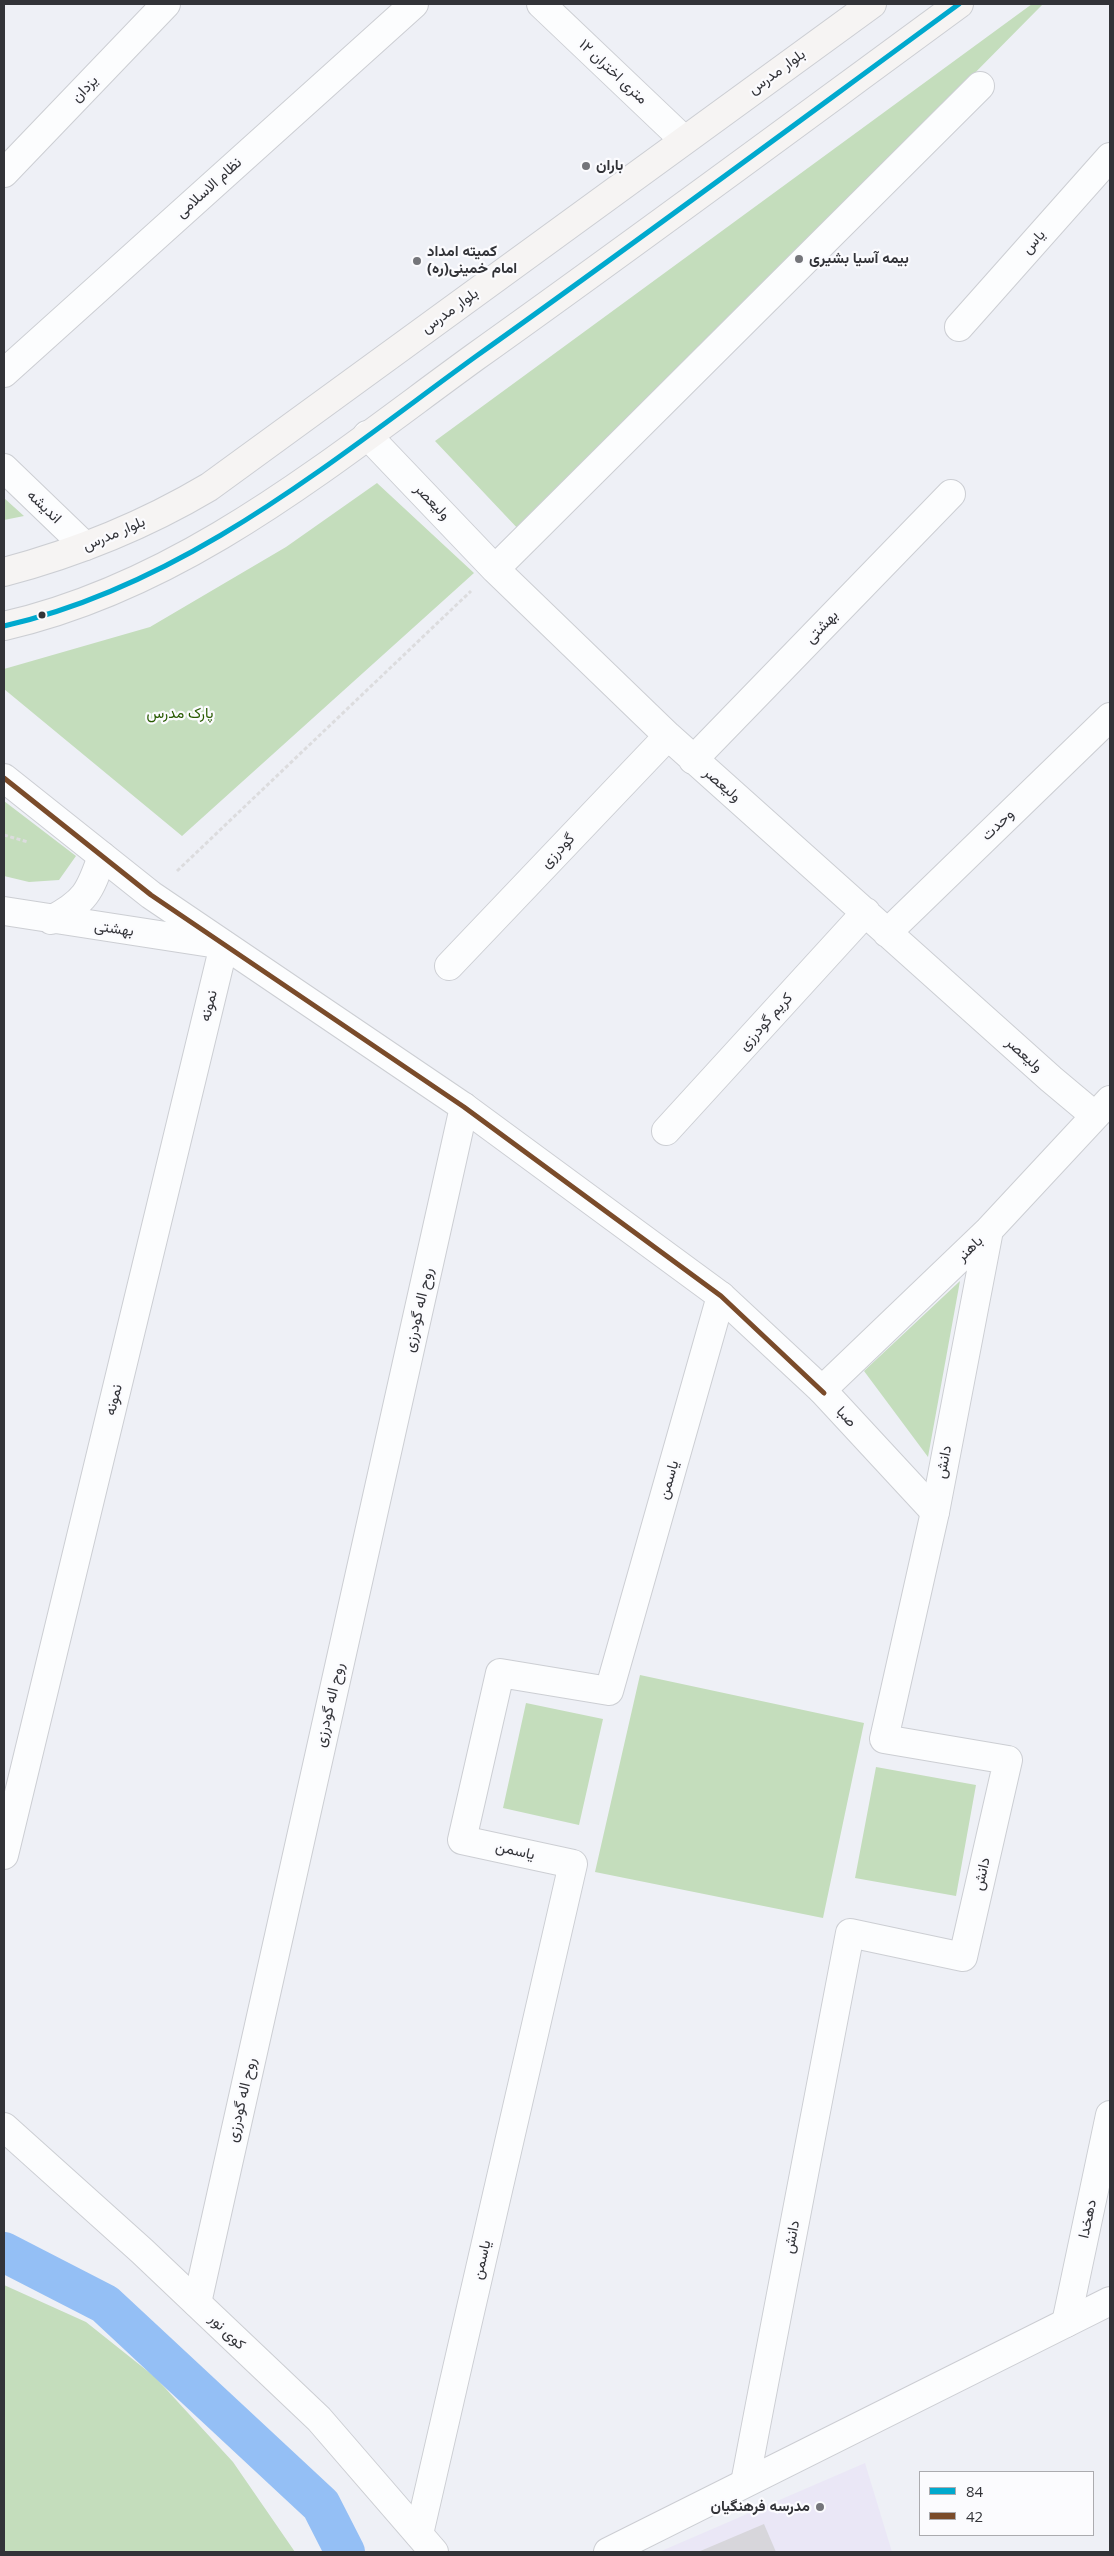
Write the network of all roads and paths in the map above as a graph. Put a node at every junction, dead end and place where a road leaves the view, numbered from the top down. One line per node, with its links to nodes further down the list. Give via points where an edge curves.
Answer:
1 (166, 4): 9 (street, یزدان)
2 (414, 4): 11 (street, نظام الاسلامی)
3 (541, 4): 7 (street, ۱۲ متری اختران)
4 (872, 4): 7 (main road, بلوار مدرس)
5 (959, 4): 12 (main road)
6 (980, 86): 16 (street)
7 (684, 140): 15 (main road, بلوار مدرس, via 209,487 174,507)
8 (1110, 157): 10 (street, یاس)
9 (4, 173)
10 (959, 328)
11 (4, 373)
12 (368, 435): 16 (street, ولیعصر); 18 (main road, via 294,488 199,549 129,584 55,612)
13 (4, 468): 15 (street, اندیشه)
14 (951, 494): 21 (street, بهشتی)
15 (85, 546): 17 (main road, بلوار مدرس)
16 (494, 569): 20 (street, ولیعصر); 24 (path)
17 (4, 572)
18 (4, 626)
19 (1110, 717): 28 (street, وحدت)
20 (668, 736): 21 (street, ولیعصر); 30 (street, گودرزی)
21 (693, 760): 26 (street, ولیعصر)
22 (4, 778): 23 (street, صبا)
23 (102, 856): 24 (street, صبا); 27 (street, via 92,885 74,908)
24 (151, 896): 29 (street, صبا)
25 (4, 911): 27 (street, بهشتی)
26 (866, 912): 28 (street, ولیعصر); 33 (street, کریم گودرزی)
27 (52, 920): 29 (street, بهشتی)
28 (887, 933): 32 (street, ولیعصر, via 1051,1080)
29 (224, 945): 31 (street, صبا); 38 (street, نمونه)
30 (449, 966)
31 (464, 1107): 35 (street, صبا); 42 (street, روح اله گودرزی)
32 (1102, 1107): 34 (street, باهنر)
33 (666, 1131)
34 (989, 1230): 36 (street, باهنر); 37 (street, دانش)
35 (721, 1296): 36 (street, صبا); 45 (street, یاسمن, via 610,1691 500,1673 462,1840 572,1864)
36 (822, 1390): 37 (street, صبا)
37 (935, 1512): 44 (street, دانش, via 884,1739 1008,1760 963,1957 850,1933)
38 (4, 1855)
39 (1110, 2115): 43 (street, دهخدا)
40 (4, 2127): 42 (street, کوی نور)
41 (1110, 2300): 43 (street)
42 (197, 2303): 45 (street, کوی نور, via 319,2419)
43 (1066, 2323): 44 (street)
44 (745, 2483): 46 (street)
45 (426, 2543)
46 (608, 2552)

